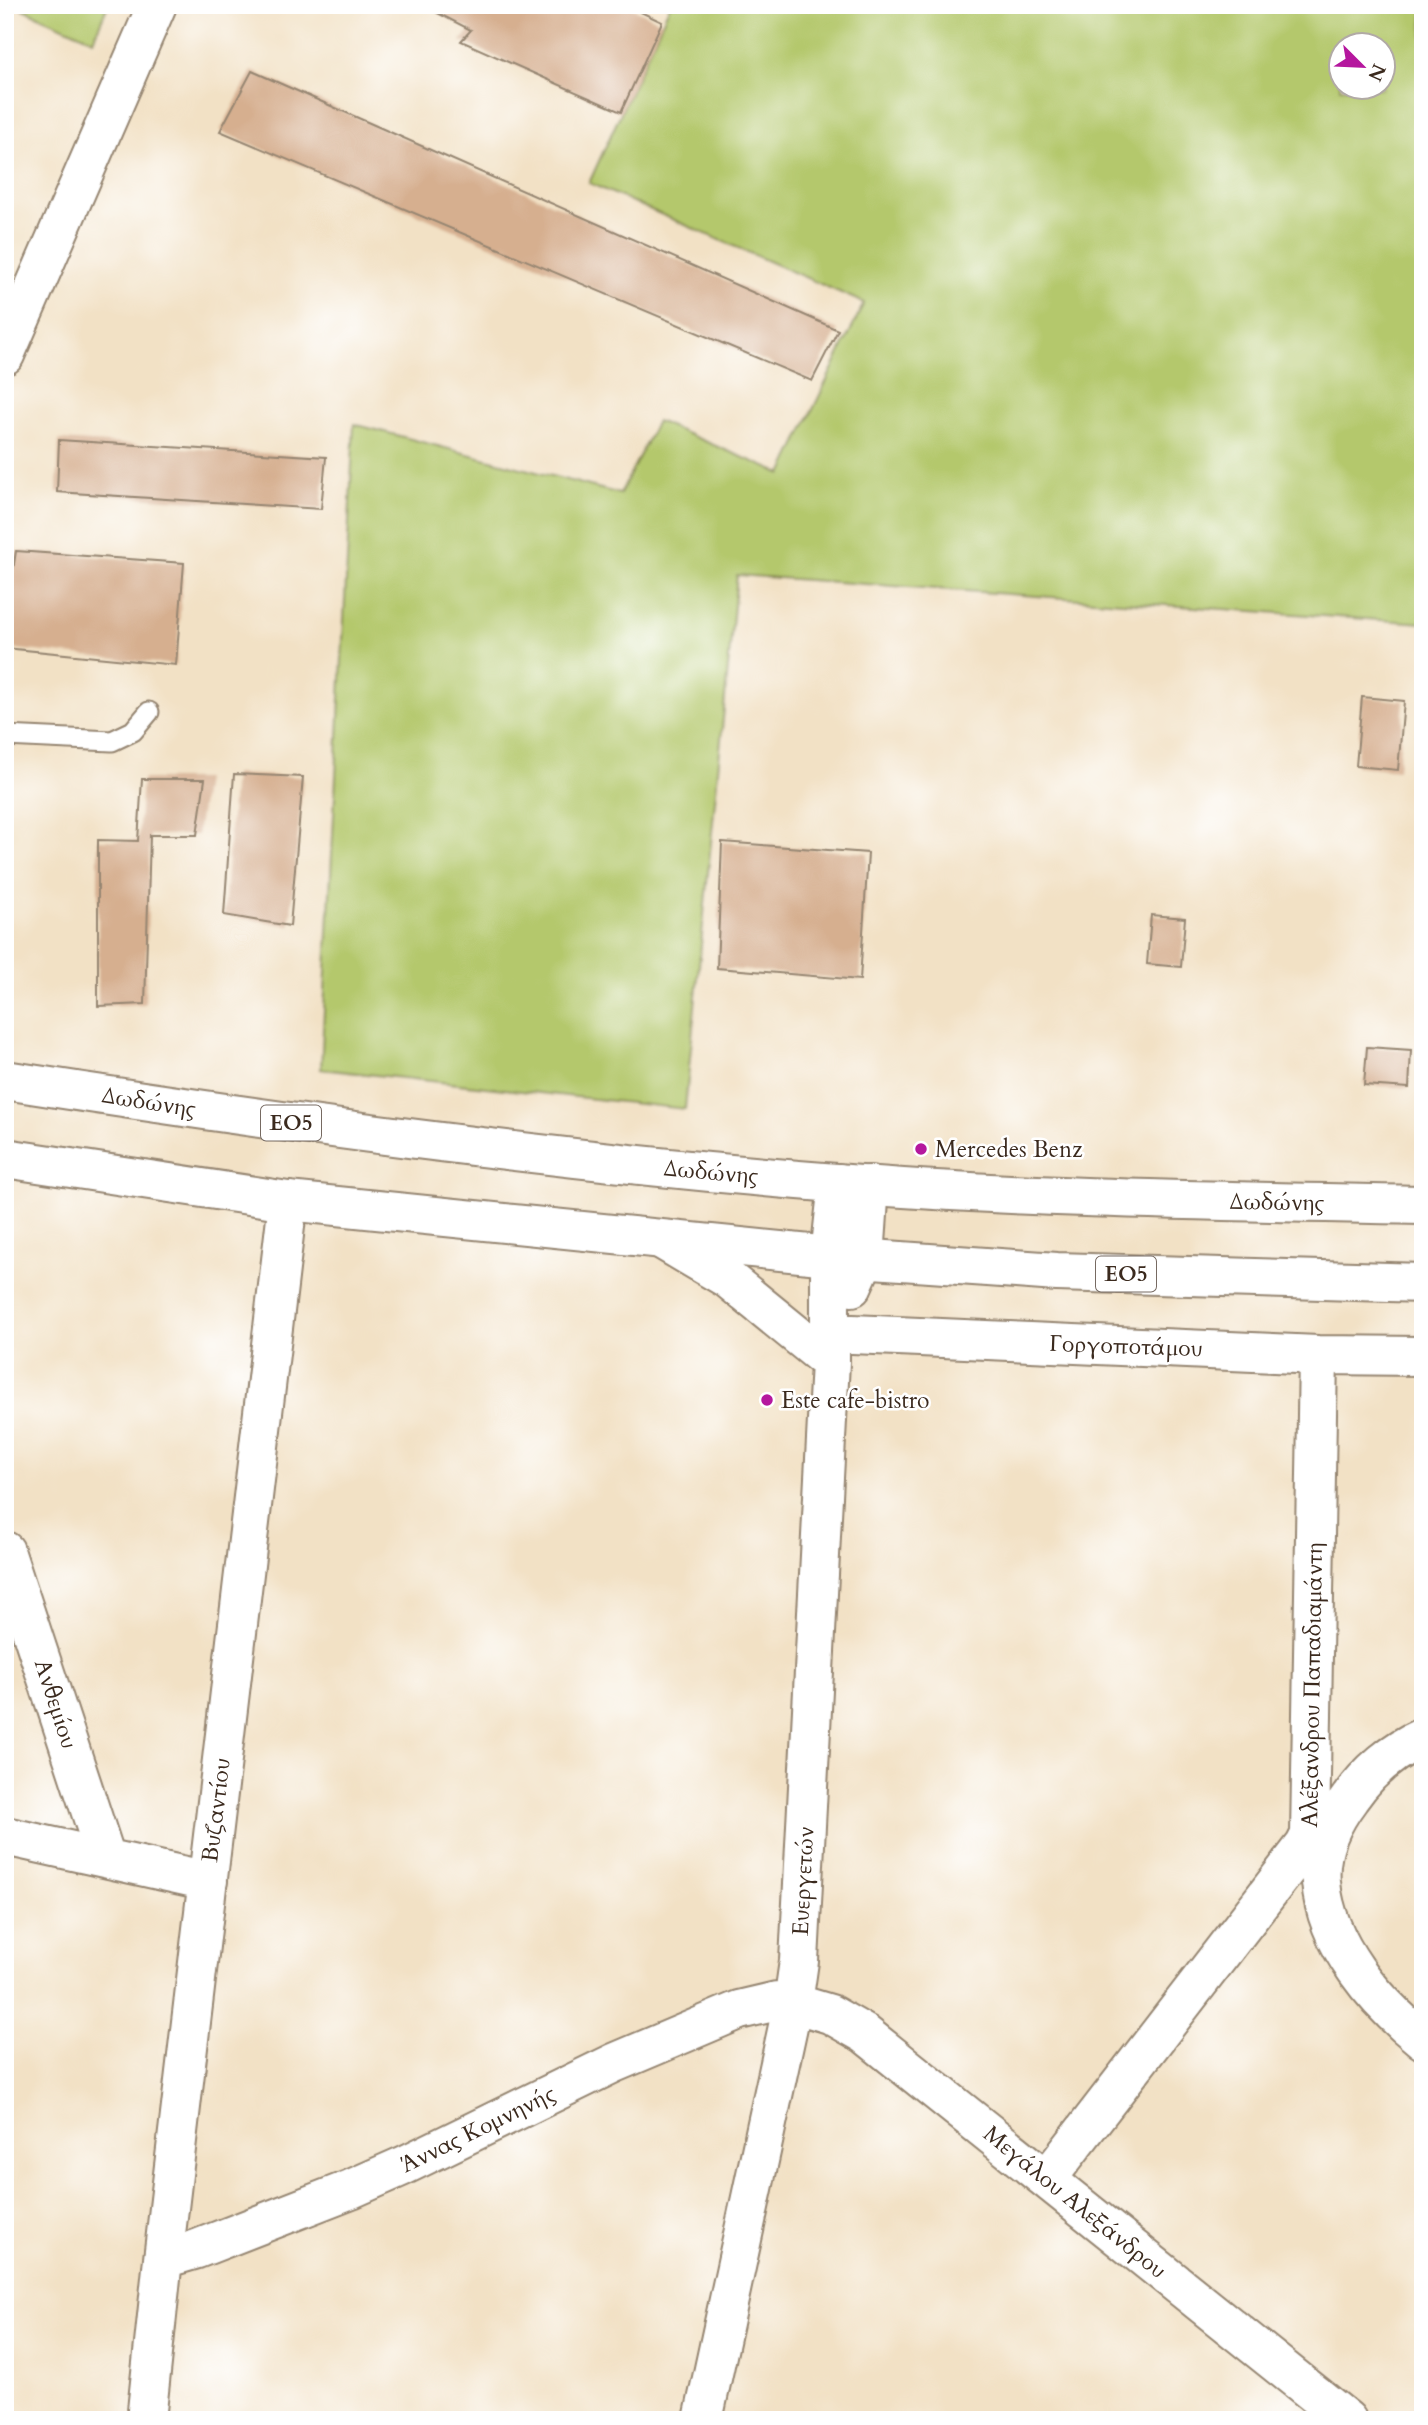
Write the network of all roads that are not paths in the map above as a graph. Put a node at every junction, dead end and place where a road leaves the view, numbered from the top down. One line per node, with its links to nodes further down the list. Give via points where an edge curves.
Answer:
1 (157, 5): 2 (street)
2 (5, 355)
3 (149, 712): 4 (lane, via 133,732 112,741)
4 (5, 736)
5 (5, 1080): 7 (street, Δωδώνης / ΕΟ5, via 421,1140)
6 (5, 1158): 8 (street, ΕΟ5)
7 (854, 1184): 9 (street, Δωδώνης / ΕΟ5, via 1101,1198); 11 (street, Ευεργετών)
8 (288, 1201): 10 (street, ΕΟ5); 21 (street, Βυζαντίου)
9 (1423, 1205)
10 (662, 1240): 11 (street, ΕΟ5); 13 (street)
11 (848, 1257): 12 (street, ΕΟ5, via 1057,1272); 13 (street, Ευεργετών)
12 (1423, 1283)
13 (830, 1348): 14 (street, Γοργοποτάμου); 22 (street, Ευεργετών, via 799,1961)
14 (1318, 1354): 15 (street, Γοργοποτάμου); 19 (street, Αλέξανδρου Παπαδιαμάντη)
15 (1423, 1356)
16 (5, 1550): 20 (street, Ανθεμίου)
17 (1423, 1737): 19 (street, via 1367,1777)
18 (5, 1836): 20 (street)
19 (1318, 1838): 23 (street, via 1321,1882 1336,1935 1388,2009); 24 (street, Αλέξανδρου Παπαδιαμάντη, via 1305,1846)
20 (106, 1858): 21 (street)
21 (208, 1881): 25 (street, Βυζαντίου)
22 (793, 2003): 24 (street, Μεγάλου Αλεξάνδρου, via 848,2022); 25 (street, Άννας Κομνηνής, via 777,2001 738,2010 614,2063 372,2180); 27 (street, Ευεργετών)
23 (1423, 2040)
24 (1046, 2179): 28 (street, Μεγάλου Αλεξάνδρου)
25 (163, 2259): 26 (street, Βυζαντίου)
26 (146, 2420)
27 (703, 2420)
28 (1347, 2420)

